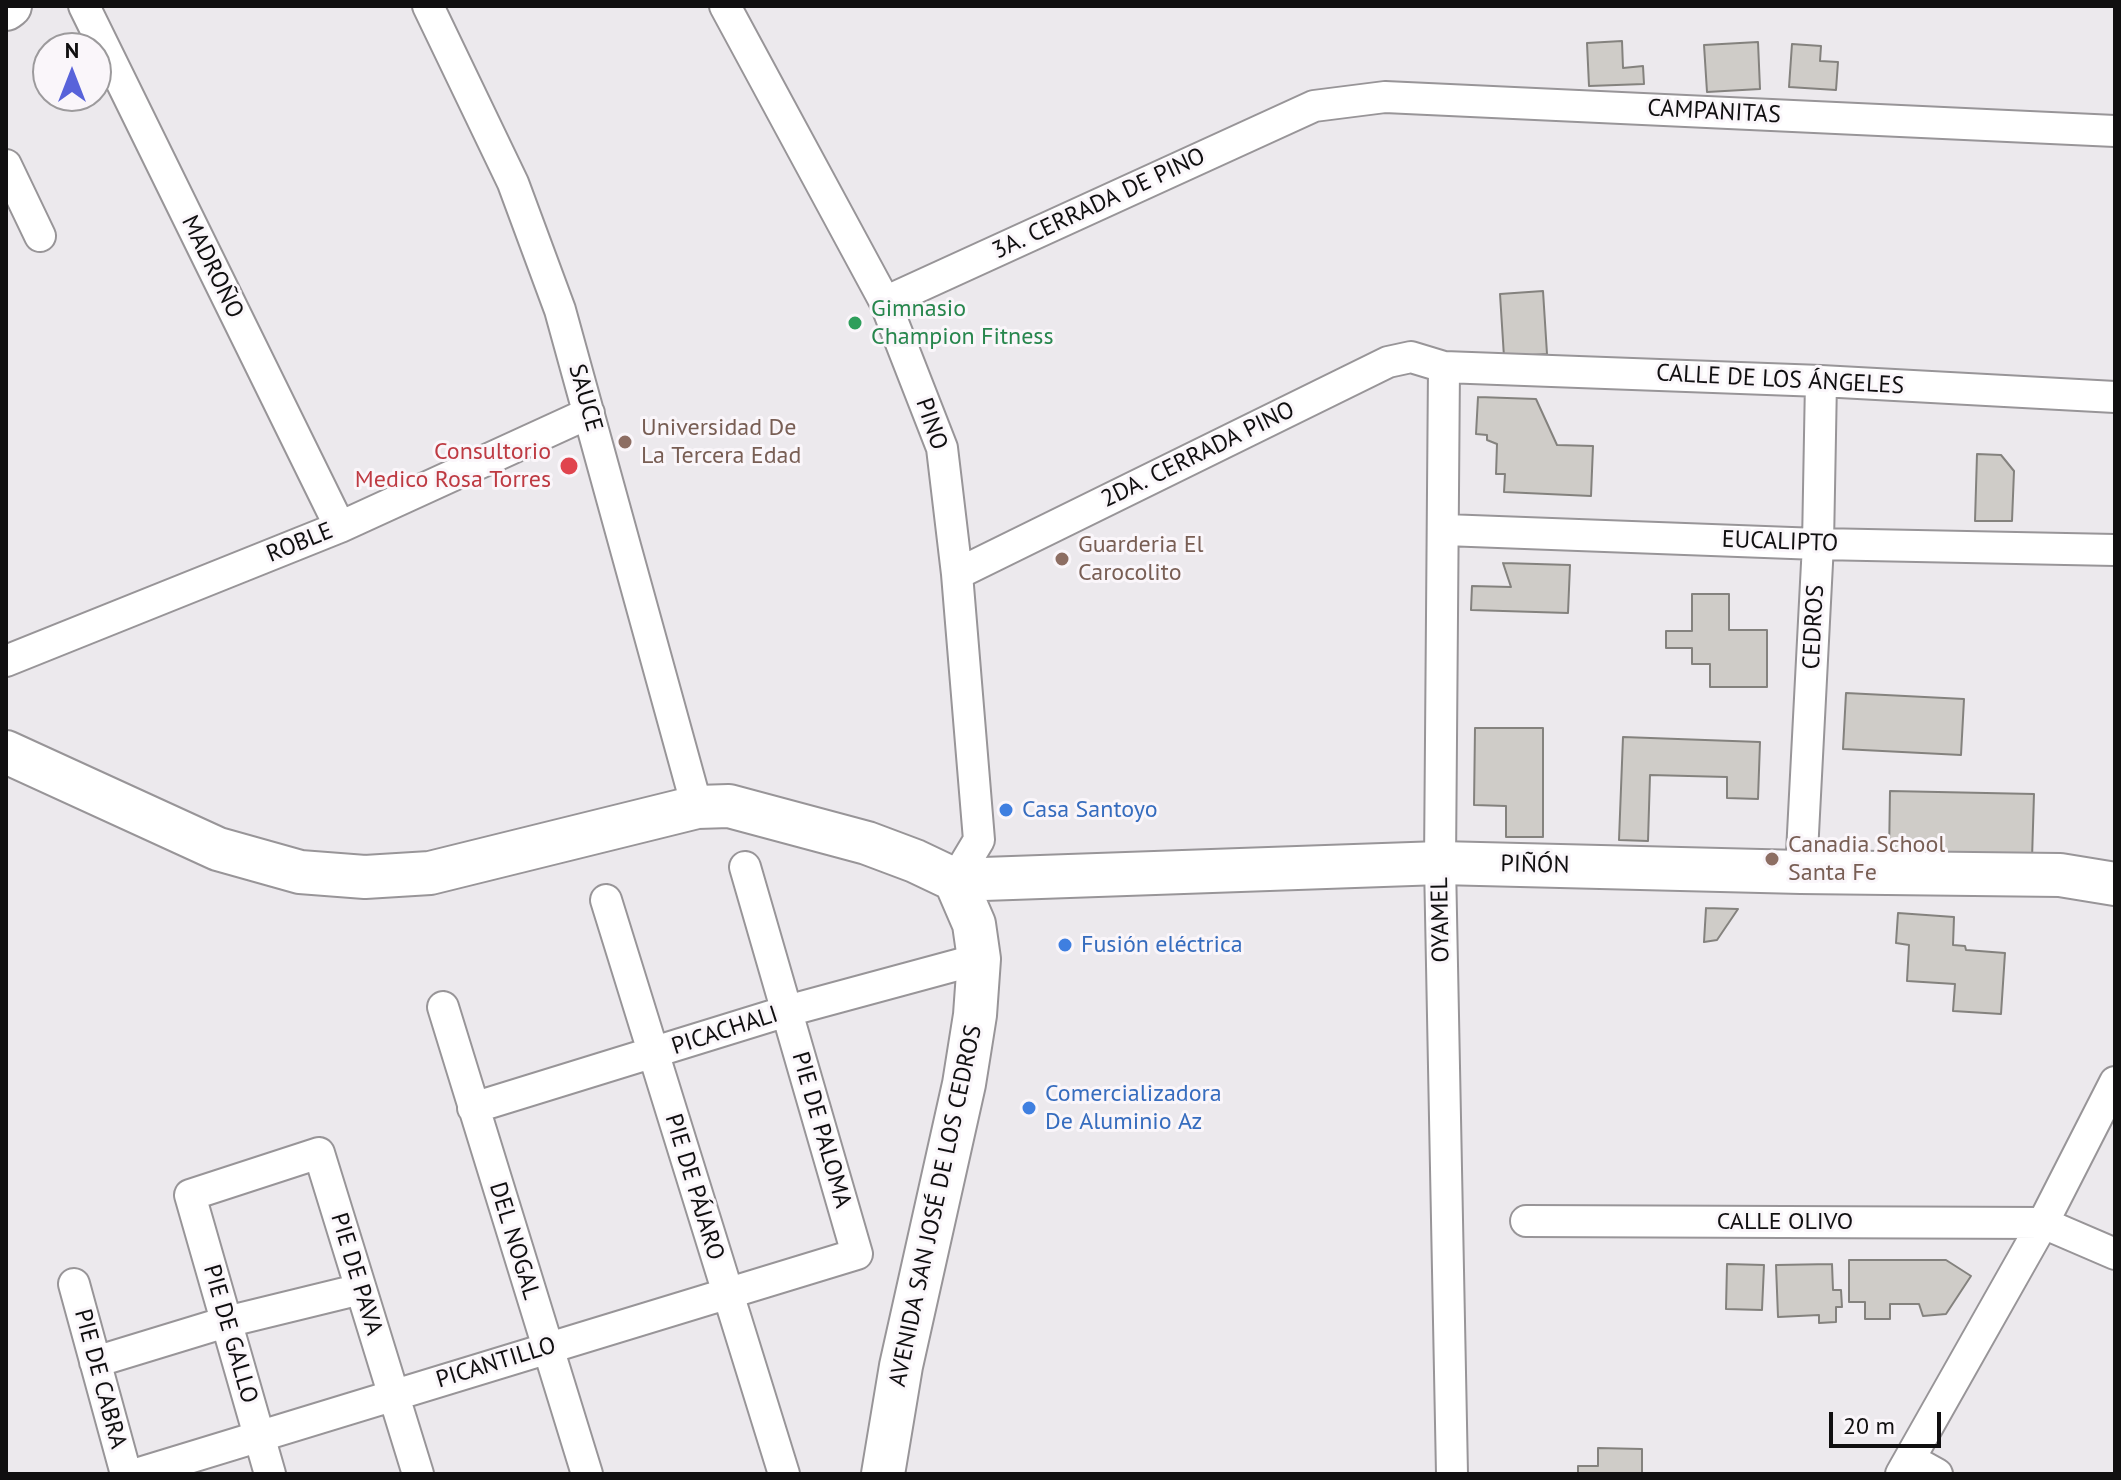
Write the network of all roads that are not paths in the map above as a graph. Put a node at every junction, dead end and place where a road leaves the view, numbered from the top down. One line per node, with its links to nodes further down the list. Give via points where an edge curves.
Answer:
1 (84, 6): 13 (street, MADROÑO)
2 (428, 6): 12 (street, SAUCE, via 513,183 560,310)
3 (725, 6): 8 (street, PINO)
4 (1314, 106): 5 (street, CAMPANITAS, via 1385,97); 8 (street, 3A. CERRADA DE PINO)
5 (2115, 131)
6 (6, 165): 7 (street)
7 (40, 236)
8 (885, 302): 17 (street, PINO, via 942,448)
9 (1444, 367): 10 (street, CALLE DE LOS ÁNGELES); 14 (street, OYAMEL); 17 (street, 2DA. CERRADA PINO, via 1411,357 1388,362)
10 (1821, 381): 11 (street, CALLE DE LOS ÁNGELES); 15 (street, CEDROS)
11 (2115, 397)
12 (589, 413): 13 (street, ROBLE); 20 (street, SAUCE)
13 (340, 527): 18 (street, ROBLE)
14 (1445, 530): 15 (street, EUCALIPTO); 21 (street, OYAMEL)
15 (1818, 544): 16 (street, EUCALIPTO); 23 (street, CEDROS)
16 (2115, 550)
17 (957, 574): 24 (street, PINO, via 979,840)
18 (6, 661)
19 (6, 752): 20 (street, via 218,849 300,872 365,877 430,873)
20 (697, 807): 24 (street, via 729,806 867,843)
21 (1440, 863): 23 (street, PIÑÓN); 24 (street, PIÑÓN); 54 (street, OYAMEL)
22 (745, 867): 29 (street, PIE DE PALOMA)
23 (1801, 872): 25 (street, PIÑÓN, via 2060,875)
24 (955, 880): 27 (street, AVENIDA SAN JOSÉ DE LOS CEDROS, via 974,924)
25 (2115, 884)
26 (606, 900): 30 (street, PIE DE PÁJARO)
27 (979, 959): 29 (street, PICACHALI); 53 (street, AVENIDA SAN JOSÉ DE LOS CEDROS, via 964,1084 901,1366)
28 (443, 1007): 32 (street, DEL NOGAL)
29 (787, 1011): 30 (street, PICACHALI); 36 (street, PIE DE PALOMA)
30 (652, 1054): 32 (street, PICACHALI); 40 (street, PIE DE PÁJARO)
31 (2115, 1082): 35 (street)
32 (473, 1108): 42 (street, DEL NOGAL)
33 (319, 1153): 39 (street, PIE DE PAVA); 41 (street, PIE DE GALLO, via 190,1195)
34 (1526, 1221): 35 (street, CALLE OLIVO)
35 (2043, 1223): 37 (street); 46 (street)
36 (857, 1254): 40 (street, PICANTILLO)
37 (2115, 1254)
38 (74, 1284): 43 (street, PIE DE CABRA)
39 (361, 1289): 41 (street); 44 (street, PIE DE PAVA)
40 (727, 1293): 42 (street, PICANTILLO); 52 (street, PIE DE PÁJARO)
41 (226, 1322): 43 (street); 45 (street, PIE DE GALLO)
42 (546, 1348): 44 (street, PICANTILLO); 51 (street, DEL NOGAL)
43 (95, 1362): 47 (street, PIE DE CABRA)
44 (393, 1395): 45 (street, PICANTILLO); 50 (street, PIE DE PAVA)
45 (259, 1436): 48 (street, PICANTILLO); 49 (street, PIE DE GALLO)
46 (1906, 1466): 55 (street)
47 (126, 1474)
48 (136, 1474)
49 (270, 1474)
50 (418, 1474)
51 (587, 1474)
52 (784, 1474)
53 (883, 1474)
54 (1452, 1474)
55 (1937, 1474)

